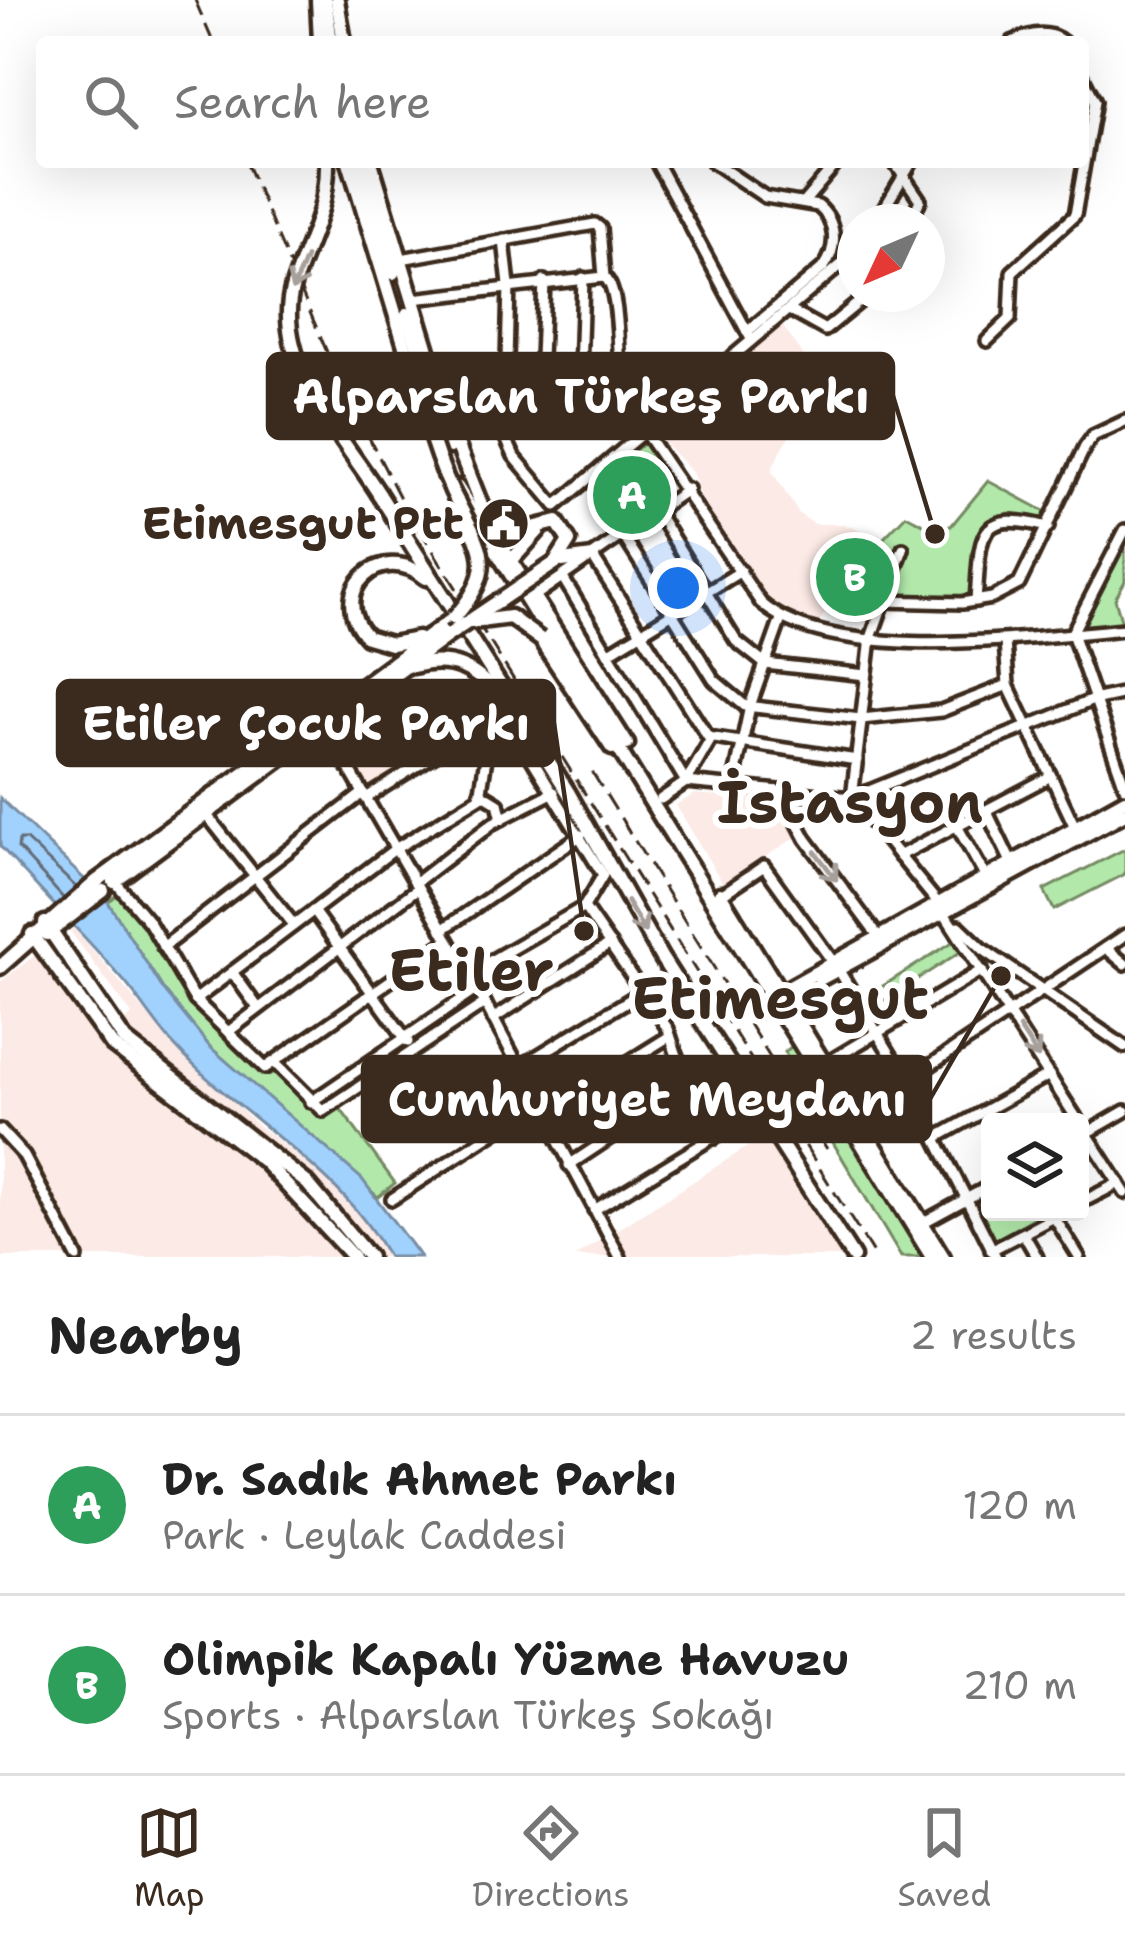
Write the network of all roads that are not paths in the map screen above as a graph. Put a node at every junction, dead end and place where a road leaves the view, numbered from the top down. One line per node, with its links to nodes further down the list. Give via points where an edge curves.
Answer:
1 (321, 0): 3 (main road); 4 (main road)
2 (337, 0): 5 (main road)
3 (320, 36)
4 (330, 36)
5 (343, 36)
6 (1089, 89): 7 (street)
7 (1089, 135)
8 (326, 168): 58 (main road, one-way to 58, bridge, via 321,219 292,288 289,333 300,367)
9 (352, 168): 24 (main road)
10 (362, 168): 24 (main road)
11 (372, 168): 24 (main road)
12 (659, 168): 32 (street)
13 (721, 168): 19 (street, via 755,193)
14 (833, 168): 19 (street)
15 (898, 168): 18 (street)
16 (909, 168): 18 (street)
17 (1083, 168): 33 (street, via 1075,215 1012,272 1010,319)
18 (904, 177): 20 (street); 21 (street)
19 (803, 203): 32 (street, via 829,217 832,253)
20 (887, 204)
21 (918, 204)
22 (504, 240): 24 (street); 25 (street, via 596,224); 28 (street)
23 (837, 270): 29 (street)
24 (395, 271): 30 (main road); 30 (main road); 30 (main road)
25 (604, 277): 26 (street); 34 (street, via 616,292)
26 (583, 278): 27 (street); 35 (street)
27 (544, 281): 28 (street); 36 (street)
28 (509, 285): 30 (street); 39 (street)
29 (791, 310): 31 (street, via 825,330); 32 (street)
30 (407, 311): 37 (main road); 41 (main road); 45 (main road, via 437,416)
31 (846, 312)
32 (750, 337): 40 (street)
33 (987, 341)
34 (623, 400): 35 (street); 40 (street)
35 (579, 405): 36 (street)
36 (539, 410): 39 (street)
37 (426, 419): 51 (main road, via 459,492); 58 (main road, bridge, via 484,558 479,584)
38 (1125, 421): 44 (street, via 1093,436)
39 (504, 422): 40 (street, via 514,455 556,506); 41 (street)
40 (643, 434): 42 (street)
41 (454, 436): 45 (main road)
42 (688, 490): 43 (street); 52 (street)
43 (658, 514): 47 (street); 54 (street)
44 (1048, 527): 57 (street, via 1019,584); 57 (street, via 996,521 983,541)
45 (491, 530): 50 (main road, via 557,523 568,546); 51 (main road)
46 (1125, 530): 64 (street)
47 (624, 537): 49 (street); 59 (street)
48 (902, 550): 56 (street)
49 (593, 557): 50 (main road); 53 (street); 65 (street)
50 (553, 560): 51 (main road, via 561,539 544,528); 58 (main road, bridge); 63 (main road, bridge)
51 (507, 563): 55 (main road); 85 (main road)
52 (741, 572): 54 (street); 60 (street)
53 (562, 578): 55 (street); 68 (street)
54 (706, 593): 59 (street); 69 (street, via 736,641)
55 (536, 596): 93 (main road)
56 (882, 601): 57 (street); 66 (street)
57 (976, 601)
58 (451, 611): 62 (main road); 62 (main road, via 425,577 397,562 368,570 354,585 351,611 367,637 400,644); 80 (main road)
59 (673, 615): 65 (street); 75 (street, via 719,686)
60 (781, 619): 66 (street, via 818,634); 69 (street)
61 (1125, 628): 64 (street)
62 (430, 634): 78 (main road)
63 (450, 634): 70 (main road); 85 (main road, bridge, via 481,618 523,623)
64 (1072, 634): 67 (street); 74 (street)
65 (640, 635): 68 (street); 81 (street)
66 (871, 638): 67 (street); 71 (street)
67 (1005, 641): 72 (street)
68 (608, 653): 86 (street)
69 (765, 664): 71 (street); 75 (street)
70 (406, 668): 78 (main road); 80 (main road, via 452,662 478,674)
71 (866, 675): 77 (street)
72 (1008, 685): 77 (street, via 935,713); 79 (street)
73 (1125, 693): 74 (street)
74 (1093, 700): 79 (street); 88 (street)
75 (750, 706): 77 (street); 82 (street)
76 (492, 719): 90 (street); 91 (street, via 503,712); 92 (street)
77 (861, 719): 83 (street)
78 (321, 721): 92 (street); 97 (main road); 108 (main road)
79 (1028, 726): 84 (street); 94 (street)
80 (527, 729): 183 (main road, one-way to 183)
81 (711, 739): 82 (street); 86 (street)
82 (740, 744): 83 (street); 87 (street)
83 (856, 760): 94 (street)
84 (1051, 776): 96 (street); 101 (street)
85 (641, 781): 136 (main road)
86 (686, 782): 87 (street); 93 (street)
87 (733, 786): 89 (street)
88 (1125, 787)
89 (782, 791): 94 (street); 118 (street, one-way to 118, via 806,839)
90 (480, 792): 99 (street, via 498,803); 103 (street)
91 (554, 792): 99 (street); 102 (street)
92 (364, 795): 103 (street); 106 (street)
93 (661, 799): 110 (main road)
94 (852, 799): 104 (street)
95 (1125, 800): 101 (main road)
96 (986, 810): 100 (street); 105 (street)
97 (206, 814): 106 (street); 108 (main road)
98 (1125, 814): 111 (main road)
99 (502, 819): 109 (street)
100 (957, 826): 104 (street); 107 (street)
101 (1075, 827): 105 (main road)
102 (581, 835): 112 (street, via 602,875); 116 (street)
103 (395, 849): 109 (street); 113 (street)
104 (899, 856): 111 (street)
105 (1011, 862): 107 (main road)
106 (256, 875): 115 (street); 121 (street)
107 (986, 876): 111 (main road)
108 (105, 882): 114 (main road); 121 (street)
109 (417, 886): 116 (street); 122 (street)
110 (721, 895): 127 (street, via 764,866); 136 (main road)
111 (940, 906): 118 (main road); 127 (main road); 129 (street); 133 (street, via 984,950)
112 (584, 907): 120 (street); 131 (street)
113 (313, 911): 115 (street); 122 (street)
114 (53, 922): 119 (main road); 181 (main road, via 91,998 124,1040 307,1183)
115 (294, 925): 130 (street)
116 (444, 935): 131 (street); 134 (street)
117 (1125, 935): 123 (street)
118 (878, 936): 127 (main road)
119 (35, 937): 124 (main road); 125 (main road)
120 (610, 944): 135 (street); 141 (street)
121 (163, 946): 137 (street)
122 (338, 946): 134 (street); 139 (street)
123 (1106, 948): 126 (street); 133 (street)
124 (18, 953): 125 (main road); 128 (main road)
125 (49, 957): 180 (main road, via 112,1045 264,1161)
126 (1125, 964)
127 (835, 966): 136 (main road); 144 (street)
128 (0, 967)
129 (982, 970): 140 (street); 144 (street)
130 (232, 972): 137 (street); 139 (street)
131 (468, 974): 132 (street)
132 (477, 989): 138 (street); 145 (street)
133 (1043, 989): 140 (street); 146 (street)
134 (372, 992): 145 (street); 148 (street)
135 (642, 992): 143 (street); 151 (street)
136 (779, 998): 149 (main road); 184 (main road)
137 (195, 1000): 142 (street)
138 (485, 1003): 141 (street); 147 (street)
139 (258, 1008): 142 (street)
140 (1008, 1012): 152 (street, one-way to 152); 153 (street)
141 (493, 1019): 151 (street)
142 (228, 1032): 148 (street, via 261,1066)
143 (670, 1036): 154 (street); 160 (street)
144 (879, 1036): 149 (street); 153 (street)
145 (405, 1038): 147 (street); 155 (street)
146 (1125, 1047)
147 (415, 1051): 155 (street, via 323,1111)
148 (276, 1064): 155 (street)
149 (825, 1064): 161 (main road)
150 (720, 1065): 154 (street)
151 (518, 1068): 156 (street)
152 (1049, 1075): 159 (street); 165 (street)
153 (909, 1086): 161 (street); 165 (street)
154 (688, 1089): 164 (street); 167 (street)
155 (310, 1102)
156 (536, 1105): 160 (street); 171 (street)
157 (1125, 1111): 163 (street)
158 (753, 1113): 164 (street)
159 (1074, 1113)
160 (542, 1116): 167 (street)
161 (859, 1120): 176 (main road)
162 (0, 1130): 179 (street, via 24,1156)
163 (1089, 1132)
164 (715, 1138): 173 (street)
165 (936, 1138): 170 (street)
166 (1089, 1144): 168 (street)
167 (569, 1165): 173 (street)
168 (1122, 1188): 172 (street)
169 (981, 1190): 170 (street)
170 (966, 1198): 176 (street); 178 (street)
171 (392, 1199)
172 (1089, 1200)
173 (594, 1210): 182 (street)
174 (1046, 1221): 177 (street)
175 (1062, 1221): 187 (street)
176 (922, 1222): 185 (main road)
177 (1023, 1234): 178 (street); 186 (street)
178 (994, 1253)
179 (77, 1257)
180 (353, 1257)
181 (369, 1257)
182 (620, 1257)
183 (853, 1257)
184 (932, 1257)
185 (943, 1257)
186 (1037, 1257)
187 (1079, 1257)

